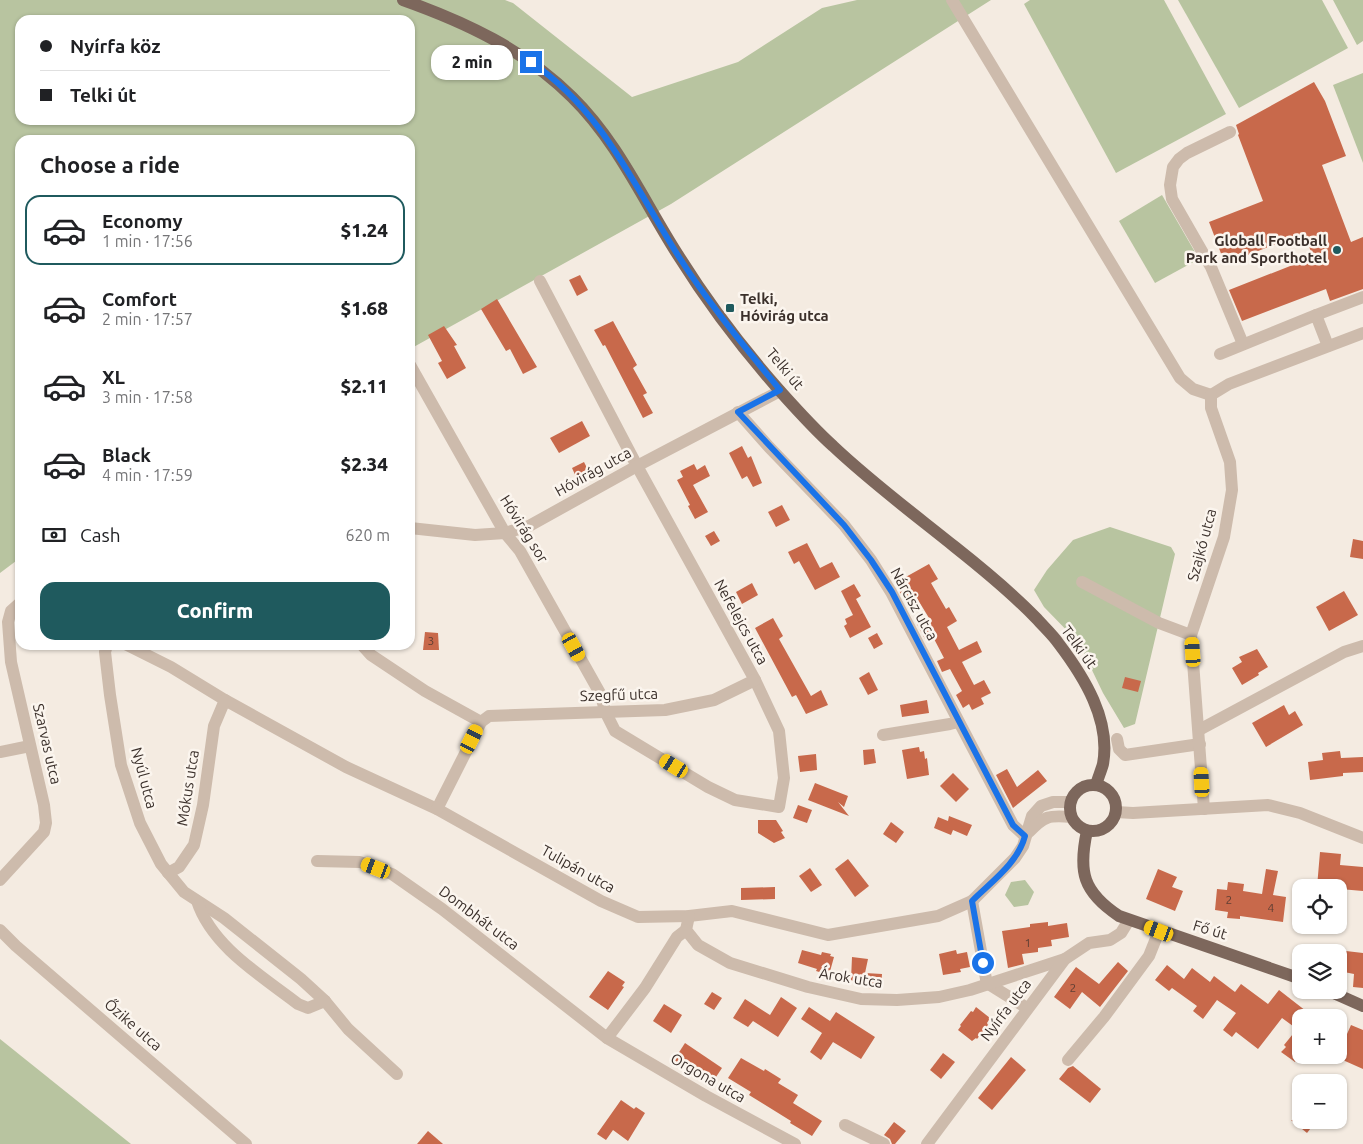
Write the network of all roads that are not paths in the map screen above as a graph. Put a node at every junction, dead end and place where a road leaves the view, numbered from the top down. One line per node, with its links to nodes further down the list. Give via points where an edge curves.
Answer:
1 (403, 0): 12 (main road, Telki út, via 466,24 494,39 542,70 572,96 608,139 706,298)
2 (952, 0): 13 (street, via 1180,378 1193,390)
3 (1230, 132): 8 (street, via 1179,160 1173,167 1170,185 1172,199 1211,267)
4 (540, 282): 15 (street, Nefelejcs utca)
5 (1363, 297): 6 (street)
6 (1316, 315): 8 (street); 9 (street)
7 (1363, 333): 9 (street)
8 (1243, 344): 10 (street)
9 (1328, 346): 13 (street, via 1229,384)
10 (1220, 354)
11 (415, 374): 17 (street, Hóvirág sor)
12 (780, 390): 14 (street, Hóvirág utca); 36 (main road, Telki út, via 832,446 980,567 1058,641 1086,684 1101,723 1103,763)
13 (1211, 395): 20 (street, Szajkó utca, via 1211,408 1230,462 1232,490 1224,537)
14 (738, 412): 15 (street, Hóvirág utca); 29 (street, Nárcisz utca, via 844,525 871,560 892,592)
15 (637, 466): 17 (street, Hóvirág utca, via 529,526); 25 (street, Nefelejcs utca)
16 (415, 529): 17 (street, Hóvirág utca, via 475,535)
17 (505, 533): 27 (street, Hóvirág sor, via 520,551 601,695)
18 (1082, 582): 20 (street, via 1159,622)
19 (15, 607): 34 (street, Szarvas utca, via 8,622 11,662)
20 (1192, 635): 30 (street, Szajkó utca)
21 (1363, 646): 30 (street, via 1344,652)
22 (106, 650): 46 (street, Nyúl utca, via 121,765 140,823)
23 (138, 650): 26 (street, Tulipán utca)
24 (366, 650): 28 (street, via 425,691)
25 (754, 680): 27 (street, Szegfű utca, via 714,700 665,710); 27 (street, Nefelejcs utca, via 779,731 784,778 779,807 735,800 708,787 614,731)
26 (225, 700): 38 (street, Tulipán utca, via 346,767); 46 (street, Mókus utca, via 214,726 194,845 180,867)
27 (605, 711): 28 (street, Szegfű utca, via 489,716)
28 (481, 722): 38 (street)
29 (958, 722): 31 (street); 43 (street, Nárcisz utca, via 1013,825)
30 (1199, 730): 33 (street, Szajkó utca)
31 (883, 735)
32 (1117, 739): 33 (street, via 1119,749 1125,755)
33 (1200, 744): 39 (street, Szajkó utca)
34 (30, 746): 35 (street); 47 (street, Szarvas utca, via 44,805 44,832)
35 (0, 752)
36 (1096, 784): 37 (main road, via 1077,790); 40 (main road, via 1112,794)
37 (1070, 802): 41 (main road); 43 (street, Tulipán utca, via 1041,806 1032,816)
38 (437, 808): 50 (street, Tulipán utca, via 600,901 638,917)
39 (1204, 809): 40 (street); 44 (street, via 1268,805 1300,813)
40 (1116, 812): 42 (main road, via 1106,827)
41 (1071, 817): 42 (main road, via 1078,826); 43 (street, Tulipán utca, via 1055,816 1040,820)
42 (1087, 830): 51 (main road, Fő út, via 1083,872 1090,890 1105,907)
43 (1025, 836): 49 (street, Tulipán utca, via 1014,858)
44 (1363, 838)
45 (316, 861): 62 (street, Dombhát utca, via 360,862 392,874 442,909)
46 (168, 873): 48 (street, Nyúl utca, via 184,892)
47 (0, 880)
48 (197, 901): 59 (street, Nyúl utca, via 224,918); 59 (street, Nyúl utca, via 202,915 230,950 298,1004 308,1008)
49 (972, 901): 50 (street, Tulipán utca, via 938,916 828,935 732,911); 57 (street, via 986,979)
50 (688, 916): 53 (street)
51 (1129, 920): 54 (main road, Fő út); 55 (street, Nyírfa utca, via 1110,940 1089,943)
52 (0, 930): 66 (street, Őzike utca)
53 (686, 930): 57 (street, Árok utca, via 698,945 730,963 861,999 939,997); 62 (street, via 677,937 645,988)
54 (1159, 931): 56 (main road, Fő út); 63 (street, via 1149,956)
55 (1065, 959): 57 (street, Árok utca); 61 (street, Nyírfa utca)
56 (1292, 976)
57 (990, 984): 61 (street)
58 (1347, 999): 60 (main road)
59 (325, 1001): 64 (street, Nyúl utca, via 348,1029)
60 (1363, 1006)
61 (1027, 1008): 69 (street, Nyírfa utca)
62 (606, 1038): 67 (street, Orgona utca)
63 (1068, 1060)
64 (397, 1074)
65 (845, 1126): 68 (street)
66 (246, 1144)
67 (795, 1144)
68 (884, 1144)
69 (927, 1144)

